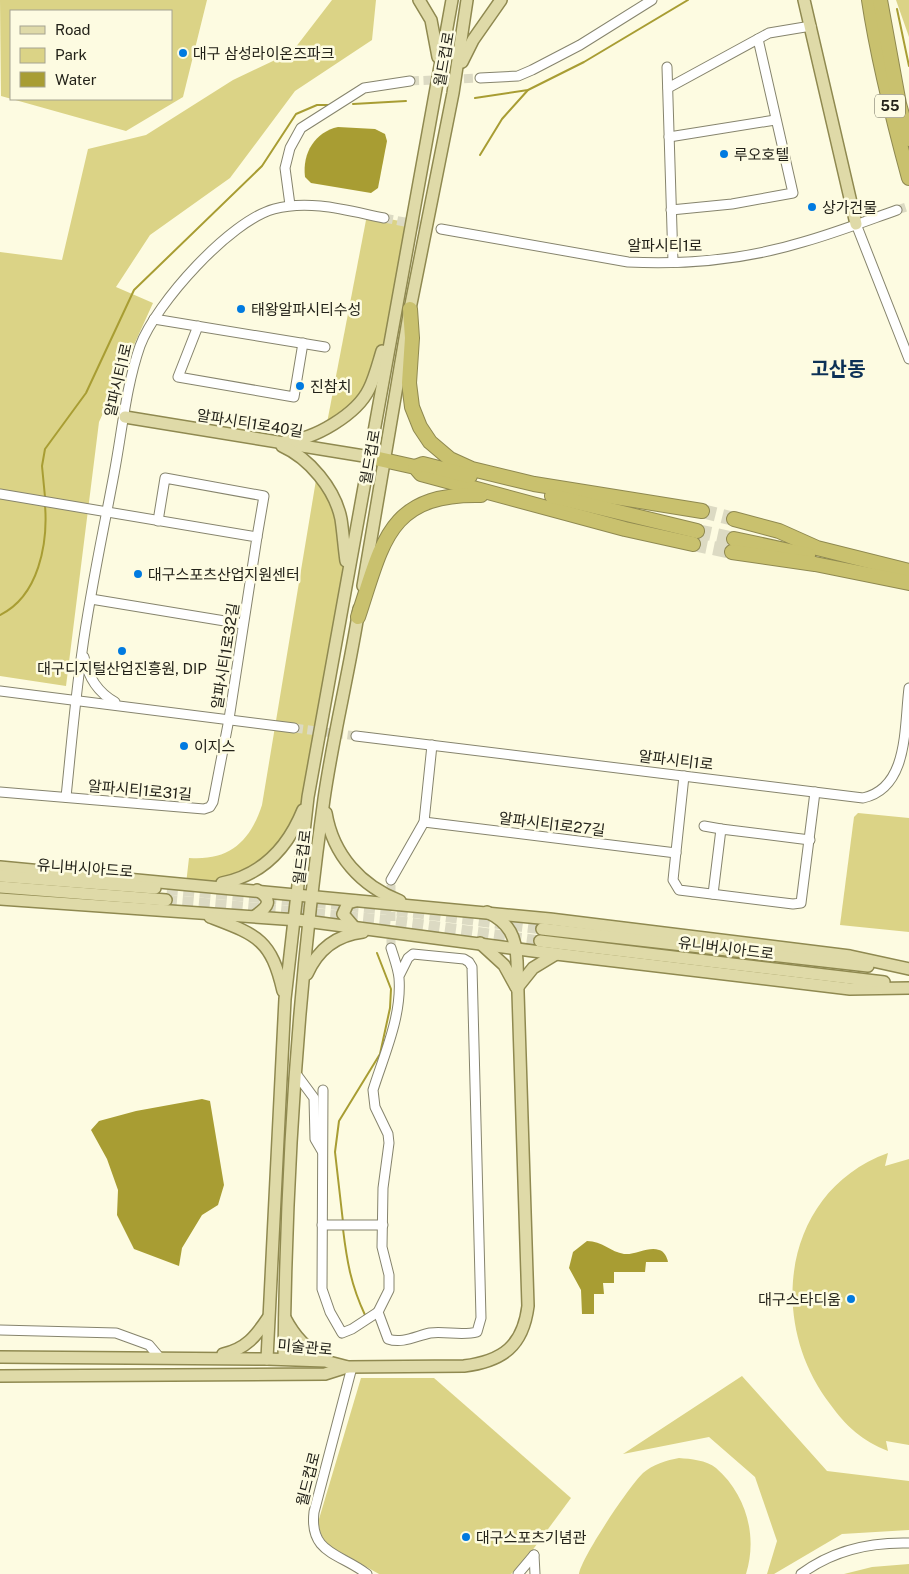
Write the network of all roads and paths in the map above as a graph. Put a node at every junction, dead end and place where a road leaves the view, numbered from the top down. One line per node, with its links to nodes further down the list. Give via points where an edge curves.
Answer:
1 (419, 0): 14 (main road, via 431,20)
2 (452, 0): 9 (main road, 월드컵로)
3 (467, 0): 12 (main road, 월드컵로)
4 (501, 0): 16 (main road, via 473,40)
5 (652, 0): 17 (street, via 580,45 532,70 518,76)
6 (804, 0): 10 (main road)
7 (869, 0): 11 (highway, 55)
8 (880, 0): 11 (highway, 55)
9 (448, 18): 12 (main road, via 455,14); 14 (main road, 월드컵로)
10 (811, 26): 13 (street, via 768,33); 28 (main road)
11 (879, 31): 22 (highway, 55); 23 (highway, 55, via 891,113)
12 (463, 35): 16 (main road, 월드컵로)
13 (758, 39): 19 (street); 20 (street)
14 (440, 67): 33 (main road, 월드컵로)
15 (667, 67): 19 (street)
16 (456, 72): 31 (main road, 월드컵로)
17 (480, 78)
18 (410, 81): 24 (street, via 364,88 301,128 290,148 285,168)
19 (668, 88): 21 (street)
20 (775, 120): 21 (street); 25 (street, via 793,193)
21 (669, 137): 25 (street)
22 (909, 139)
23 (909, 178)
24 (290, 205): 27 (street, 알파시티1로, via 315,205); 32 (street, 알파시티1로, via 253,218 219,245 176,288)
25 (671, 210): 30 (street)
26 (897, 210): 28 (street, 알파시티1로)
27 (384, 218)
28 (856, 224): 30 (street, 알파시티1로, via 802,243 745,255); 37 (street)
29 (442, 229): 30 (street, 알파시티1로, via 628,262)
30 (673, 262)
31 (410, 308): 41 (main road, 월드컵로); 45 (highway, via 409,383 412,407 426,436 450,458 472,470 534,484)
32 (154, 319): 34 (street); 38 (street, 알파시티1로, via 136,361)
33 (393, 319): 39 (main road, via 369,390 354,408 334,424 317,432 290,441); 40 (main road, 월드컵로)
34 (198, 326): 35 (street); 35 (street, via 178,377 294,397)
35 (303, 343): 36 (street)
36 (325, 347)
37 (909, 359)
38 (125, 417): 39 (main road, 알파시티1로40길); 46 (street, 알파시티1로)
39 (273, 442): 40 (main road, 알파시티1로40길); 53 (main road, via 309,464 333,496 341,517)
40 (370, 457): 41 (highway); 53 (main road, 월드컵로)
41 (384, 460): 42 (highway); 56 (main road, 월드컵로)
42 (415, 467): 44 (highway, via 421,474); 44 (highway, via 423,464 695,538)
43 (0, 494): 46 (street)
44 (499, 495): 56 (highway, via 442,497 403,517 386,536)
45 (702, 511)
46 (106, 513): 48 (street); 55 (street, 알파시티1로)
47 (734, 519): 51 (highway, via 779,531)
48 (158, 521): 49 (street); 49 (street, 알파시티1로32길, via 165,478 264,496)
49 (257, 537): 57 (street, 알파시티1로32길)
50 (733, 546): 51 (highway)
51 (860, 566): 52 (highway); 54 (highway)
52 (909, 571)
53 (347, 574): 71 (main road, 월드컵로)
54 (909, 583)
55 (90, 599): 57 (street); 58 (street, 알파시티1로)
56 (358, 616): 72 (main road, 월드컵로)
57 (243, 624): 63 (street, 알파시티1로32길)
58 (82, 650): 61 (street, 알파시티1로); 62 (street, via 86,668 97,688)
59 (909, 688): 69 (street, 알파시티1로, via 898,770 890,784 862,798)
60 (0, 691): 61 (street)
61 (75, 699): 62 (street); 70 (street, 알파시티1로31길)
62 (120, 705): 63 (street)
63 (229, 719): 64 (street); 70 (street, 알파시티1로31길, via 210,807)
64 (294, 728)
65 (356, 736): 66 (street, 알파시티1로)
66 (432, 745): 67 (street, 알파시티1로); 73 (street)
67 (684, 776): 69 (street, 알파시티1로); 77 (street)
68 (0, 792): 70 (street, 알파시티1로31길)
69 (815, 792): 76 (street)
70 (66, 797)
71 (308, 797): 81 (main road, via 293,833 268,862 235,880); 84 (main road, 월드컵로)
72 (324, 798): 86 (main road, 월드컵로); 89 (main road, via 332,838 348,864 375,890)
73 (424, 822): 77 (street, 알파시티1로27길); 80 (street)
74 (704, 826): 75 (street)
75 (721, 829): 76 (street); 85 (street)
76 (810, 840): 85 (street, via 801,903)
77 (676, 853): 85 (street, via 675,886 679,890)
78 (0, 867): 81 (main road)
79 (0, 876): 82 (main road, 유니버시아드로, via 167,894)
80 (391, 880)
81 (199, 885): 83 (main road)
82 (0, 887)
83 (257, 890): 84 (main road); 92 (main road, via 265,894 268,903)
84 (296, 894): 86 (main road); 93 (main road, 월드컵로)
85 (713, 894)
86 (313, 896): 88 (main road); 94 (main road, 월드컵로)
87 (0, 899): 91 (main road)
88 (357, 901): 89 (main road); 95 (main road, via 348,903 343,914)
89 (412, 905): 90 (main road)
90 (487, 912): 101 (main road, via 502,919); 103 (main road, via 850,956)
91 (199, 913): 92 (main road); 108 (main road, via 240,928 259,939 278,969)
92 (255, 916): 93 (main road)
93 (293, 920): 94 (main road); 108 (main road, 월드컵로)
94 (310, 921): 95 (main road); 105 (main road, 월드컵로)
95 (354, 927): 97 (main road)
96 (542, 929): 103 (main road, 유니버시아드로)
97 (383, 930): 99 (main road); 105 (main road, via 354,933 334,941 317,956)
98 (540, 941): 106 (main road, 유니버시아드로)
99 (480, 943): 101 (main road); 107 (main road, via 504,965)
100 (391, 948): 104 (street)
101 (516, 948): 102 (main road); 107 (main road)
102 (556, 954): 106 (main road, via 850,989); 107 (main road, via 532,968)
103 (909, 970)
104 (399, 976): 113 (street, via 390,1038 373,1090 375,1107 389,1143 383,1188); 114 (street, via 413,954 464,959 472,967 481,1325 473,1334 431,1333 393,1341 388,1340)
105 (304, 982): 109 (main road, 월드컵로)
106 (909, 987)
107 (517, 988): 124 (main road, via 528,1306 526,1327 508,1350 481,1364)
108 (285, 999): 115 (main road)
109 (298, 1084): 111 (street, via 314,1098 315,1139); 116 (main road, 월드컵로)
110 (323, 1090): 111 (street)
111 (323, 1153): 112 (street)
112 (322, 1225): 113 (street); 114 (street, via 322,1289 342,1332)
113 (383, 1225): 114 (street, via 382,1247 389,1290)
114 (378, 1312)
115 (268, 1318): 120 (main road, via 254,1339 237,1351); 121 (main road)
116 (284, 1318): 122 (main road, 월드컵로); 123 (main road, via 307,1349)
117 (0, 1330): 119 (street, via 116,1332 149,1345)
118 (0, 1357): 119 (main road, 미술관로)
119 (160, 1358): 120 (main road, 미술관로)
120 (185, 1358): 121 (main road, 미술관로)
121 (267, 1359): 122 (main road, 미술관로)
122 (284, 1360): 123 (main road, 미술관로)
123 (325, 1362): 124 (main road, 미술관로)
124 (350, 1367): 125 (main road, 미술관로, via 326,1374); 127 (street, 월드컵로, via 314,1512 314,1532 321,1547)
125 (0, 1376)
126 (909, 1543): 130 (street, via 879,1542 839,1552)
127 (367, 1574)
128 (518, 1574): 129 (street, via 534,1555)
129 (535, 1574)
130 (801, 1574)

